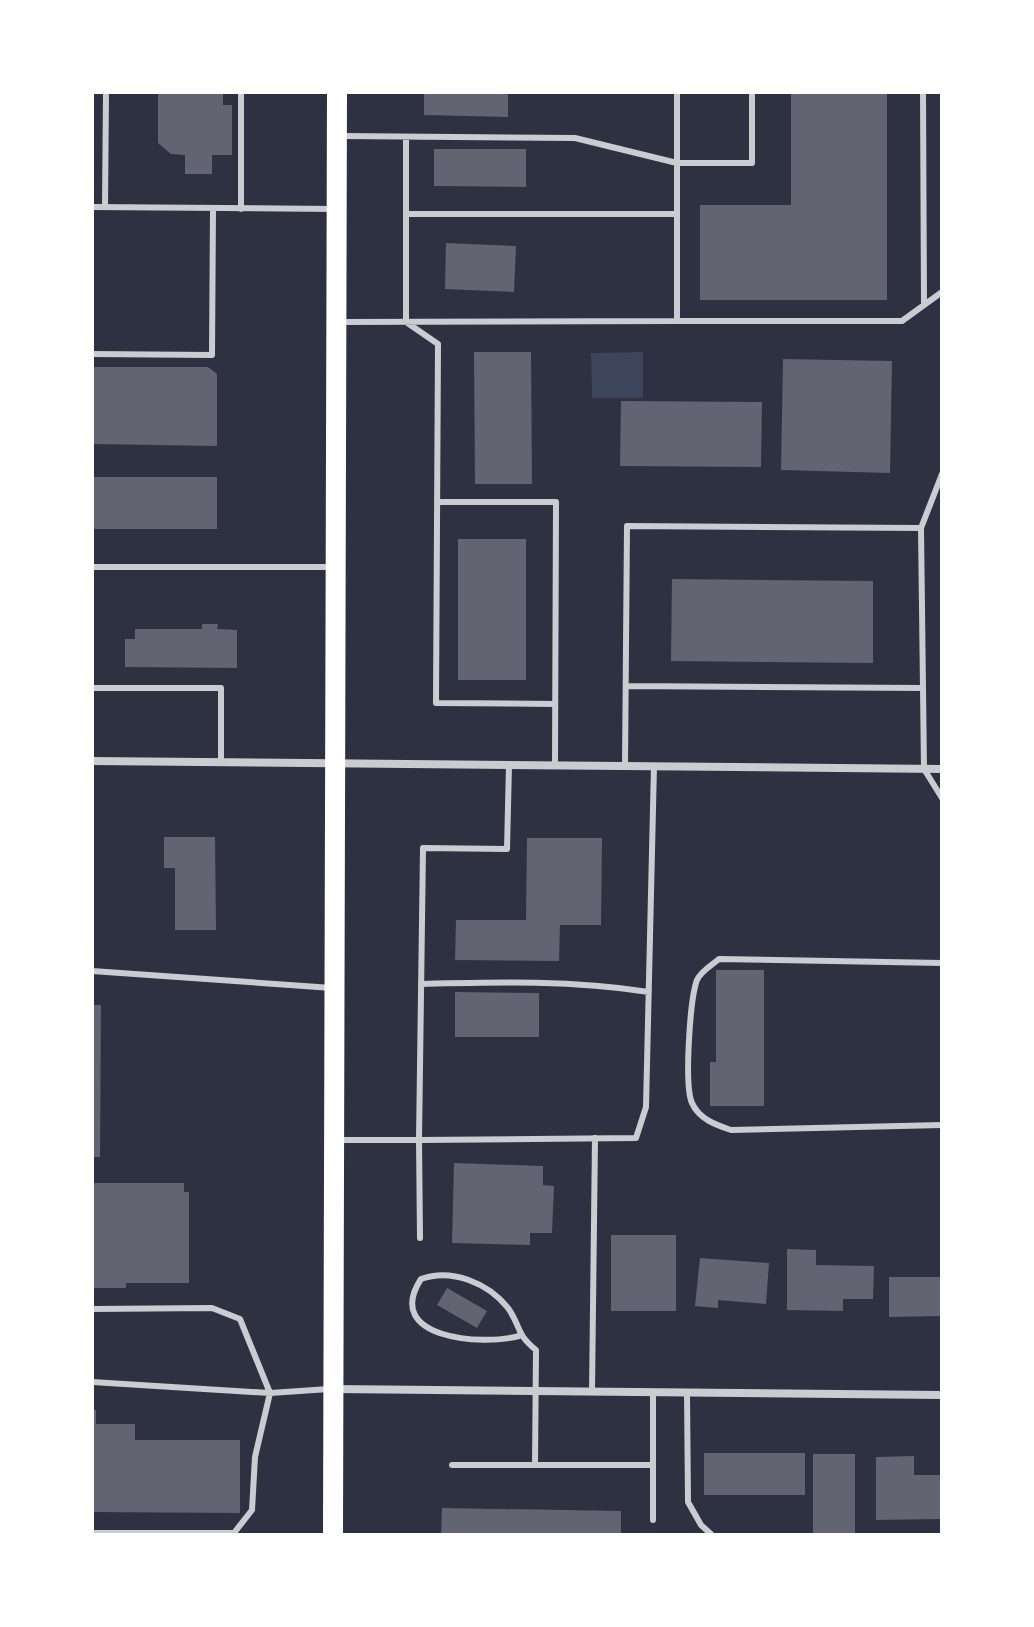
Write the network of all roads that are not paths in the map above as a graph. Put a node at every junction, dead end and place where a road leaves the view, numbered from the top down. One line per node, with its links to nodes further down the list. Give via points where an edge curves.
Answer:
1 (106, 92): 11 (lane)
2 (241, 92): 13 (lane)
3 (677, 92): 9 (lane)
4 (752, 92): 9 (lane, via 752,163)
5 (923, 92): 18 (lane)
6 (337, 97): 7 (main road)
7 (337, 136): 8 (lane); 14 (main road)
8 (406, 137): 9 (lane, via 575,138); 15 (lane)
9 (677, 163): 16 (lane)
10 (92, 207): 11 (lane)
11 (105, 207): 12 (lane)
12 (213, 208): 13 (lane); 22 (lane, via 212,355)
13 (241, 209): 14 (lane)
14 (338, 209): 20 (main road)
15 (406, 214): 16 (lane); 21 (lane)
16 (677, 214): 19 (lane)
17 (942, 292): 18 (lane)
18 (924, 304): 19 (lane, via 902,321)
19 (677, 321): 21 (lane)
20 (337, 322): 21 (lane); 27 (main road)
21 (406, 322): 24 (lane, via 438,344)
22 (92, 354)
23 (942, 474): 25 (lane)
24 (437, 502): 31 (lane, via 436,703); 31 (lane, via 556,502)
25 (921, 528): 28 (lane, via 627,526); 30 (lane)
26 (92, 567): 27 (lane)
27 (336, 567): 34 (main road)
28 (626, 686): 30 (lane); 37 (lane)
29 (92, 688): 33 (lane, via 221,688)
30 (923, 688): 39 (lane)
31 (555, 704): 36 (lane)
32 (92, 761): 33 (street)
33 (221, 762): 34 (street)
34 (335, 763): 35 (street); 45 (main road)
35 (509, 765): 36 (street); 44 (lane, via 507,849 423,848)
36 (555, 765): 37 (street)
37 (625, 766): 38 (street)
38 (654, 766): 39 (street); 46 (lane)
39 (924, 769): 40 (street); 41 (lane)
40 (942, 769)
41 (942, 798)
42 (942, 963): 47 (lane, via 719,959 698,976 688,1065 691,1102 708,1122 731,1130)
43 (92, 971): 45 (lane)
44 (421, 984): 46 (lane, via 542,981); 50 (lane)
45 (335, 988): 49 (main road)
46 (649, 992): 48 (lane, via 646,1107 636,1138)
47 (942, 1125)
48 (595, 1138): 50 (lane); 57 (lane)
49 (334, 1140): 50 (lane); 55 (main road)
50 (419, 1140): 51 (lane)
51 (420, 1238)
52 (92, 1309): 59 (lane, via 212,1308 240,1319)
53 (519, 1336): 53 (lane, via 510,1311 495,1295 466,1279 432,1275 421,1279 414,1291 412,1307 440,1335 498,1342); 56 (lane, via 536,1350)
54 (92, 1382): 59 (lane)
55 (333, 1389): 56 (street); 59 (lane); 67 (main road)
56 (535, 1391): 57 (street); 63 (lane)
57 (592, 1392): 60 (street)
58 (687, 1392): 60 (street); 61 (street); 68 (lane, via 688,1502)
59 (270, 1393): 66 (lane, via 255,1457 252,1510 234,1533)
60 (653, 1393): 64 (lane)
61 (942, 1395)
62 (452, 1465): 63 (lane)
63 (535, 1465): 64 (lane)
64 (653, 1465): 65 (lane)
65 (653, 1520)
66 (92, 1533)
67 (333, 1535)
68 (712, 1535)

